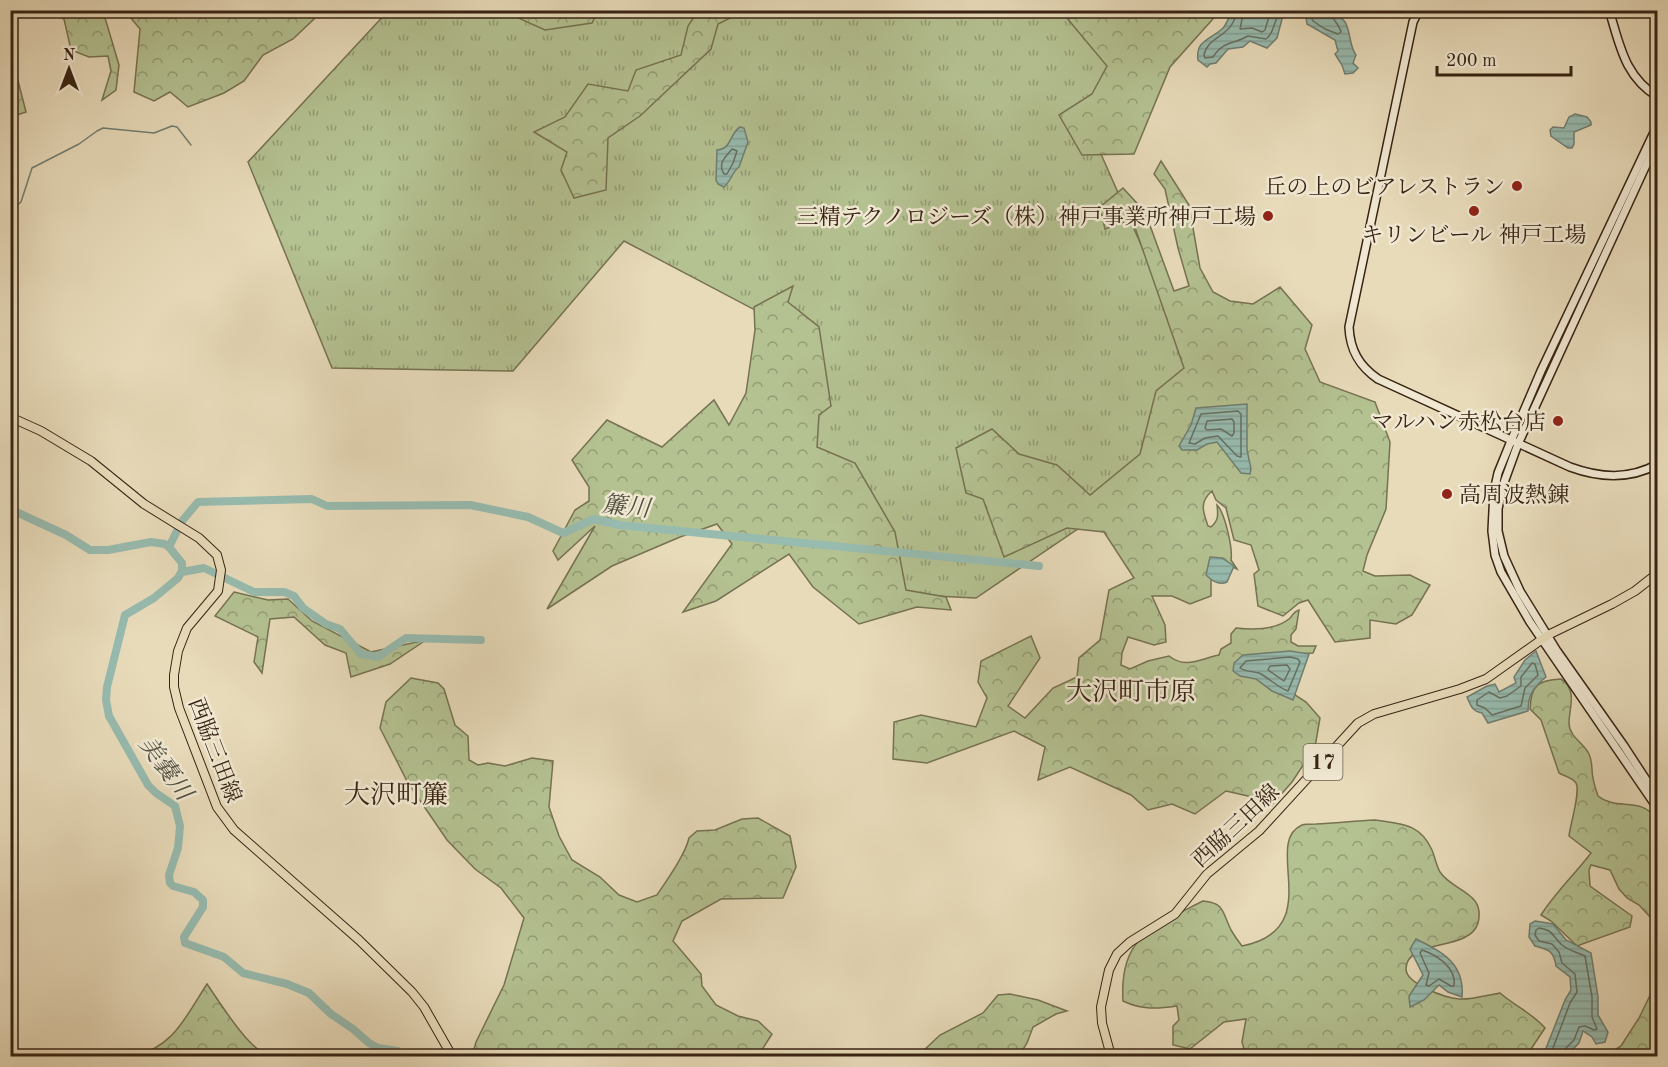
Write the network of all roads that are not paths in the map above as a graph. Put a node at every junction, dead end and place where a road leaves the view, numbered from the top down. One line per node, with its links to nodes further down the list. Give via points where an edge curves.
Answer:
1 (1419, 10): 7 (street, via 1413,22 1349,327 1351,346 1360,363 1378,379)
2 (1609, 10): 3 (street, via 1633,76)
3 (1658, 97)
4 (1658, 124): 7 (street, via 1541,371)
5 (1658, 139): 7 (street)
6 (10, 417): 13 (main road, 西脇三田線, via 91,461 144,504 206,543 217,555 221,570 218,591 184,634 174,675 179,708 217,807 234,830 412,992)
7 (1514, 443): 8 (street, via 1594,475 1629,475); 10 (street, via 1498,473 1494,491 1494,547 1501,572)
8 (1658, 464)
9 (1658, 573): 10 (main road, 西脇三田線 / 17, via 1612,604)
10 (1544, 637): 11 (street); 12 (street); 14 (main road, 西脇三田線 / 17, via 1480,682 1374,714 1358,723 1265,825 1207,874 1175,914 1122,948 1110,965 1101,1006)
11 (1658, 798)
12 (1658, 809)
13 (452, 1056)
14 (1110, 1056)

